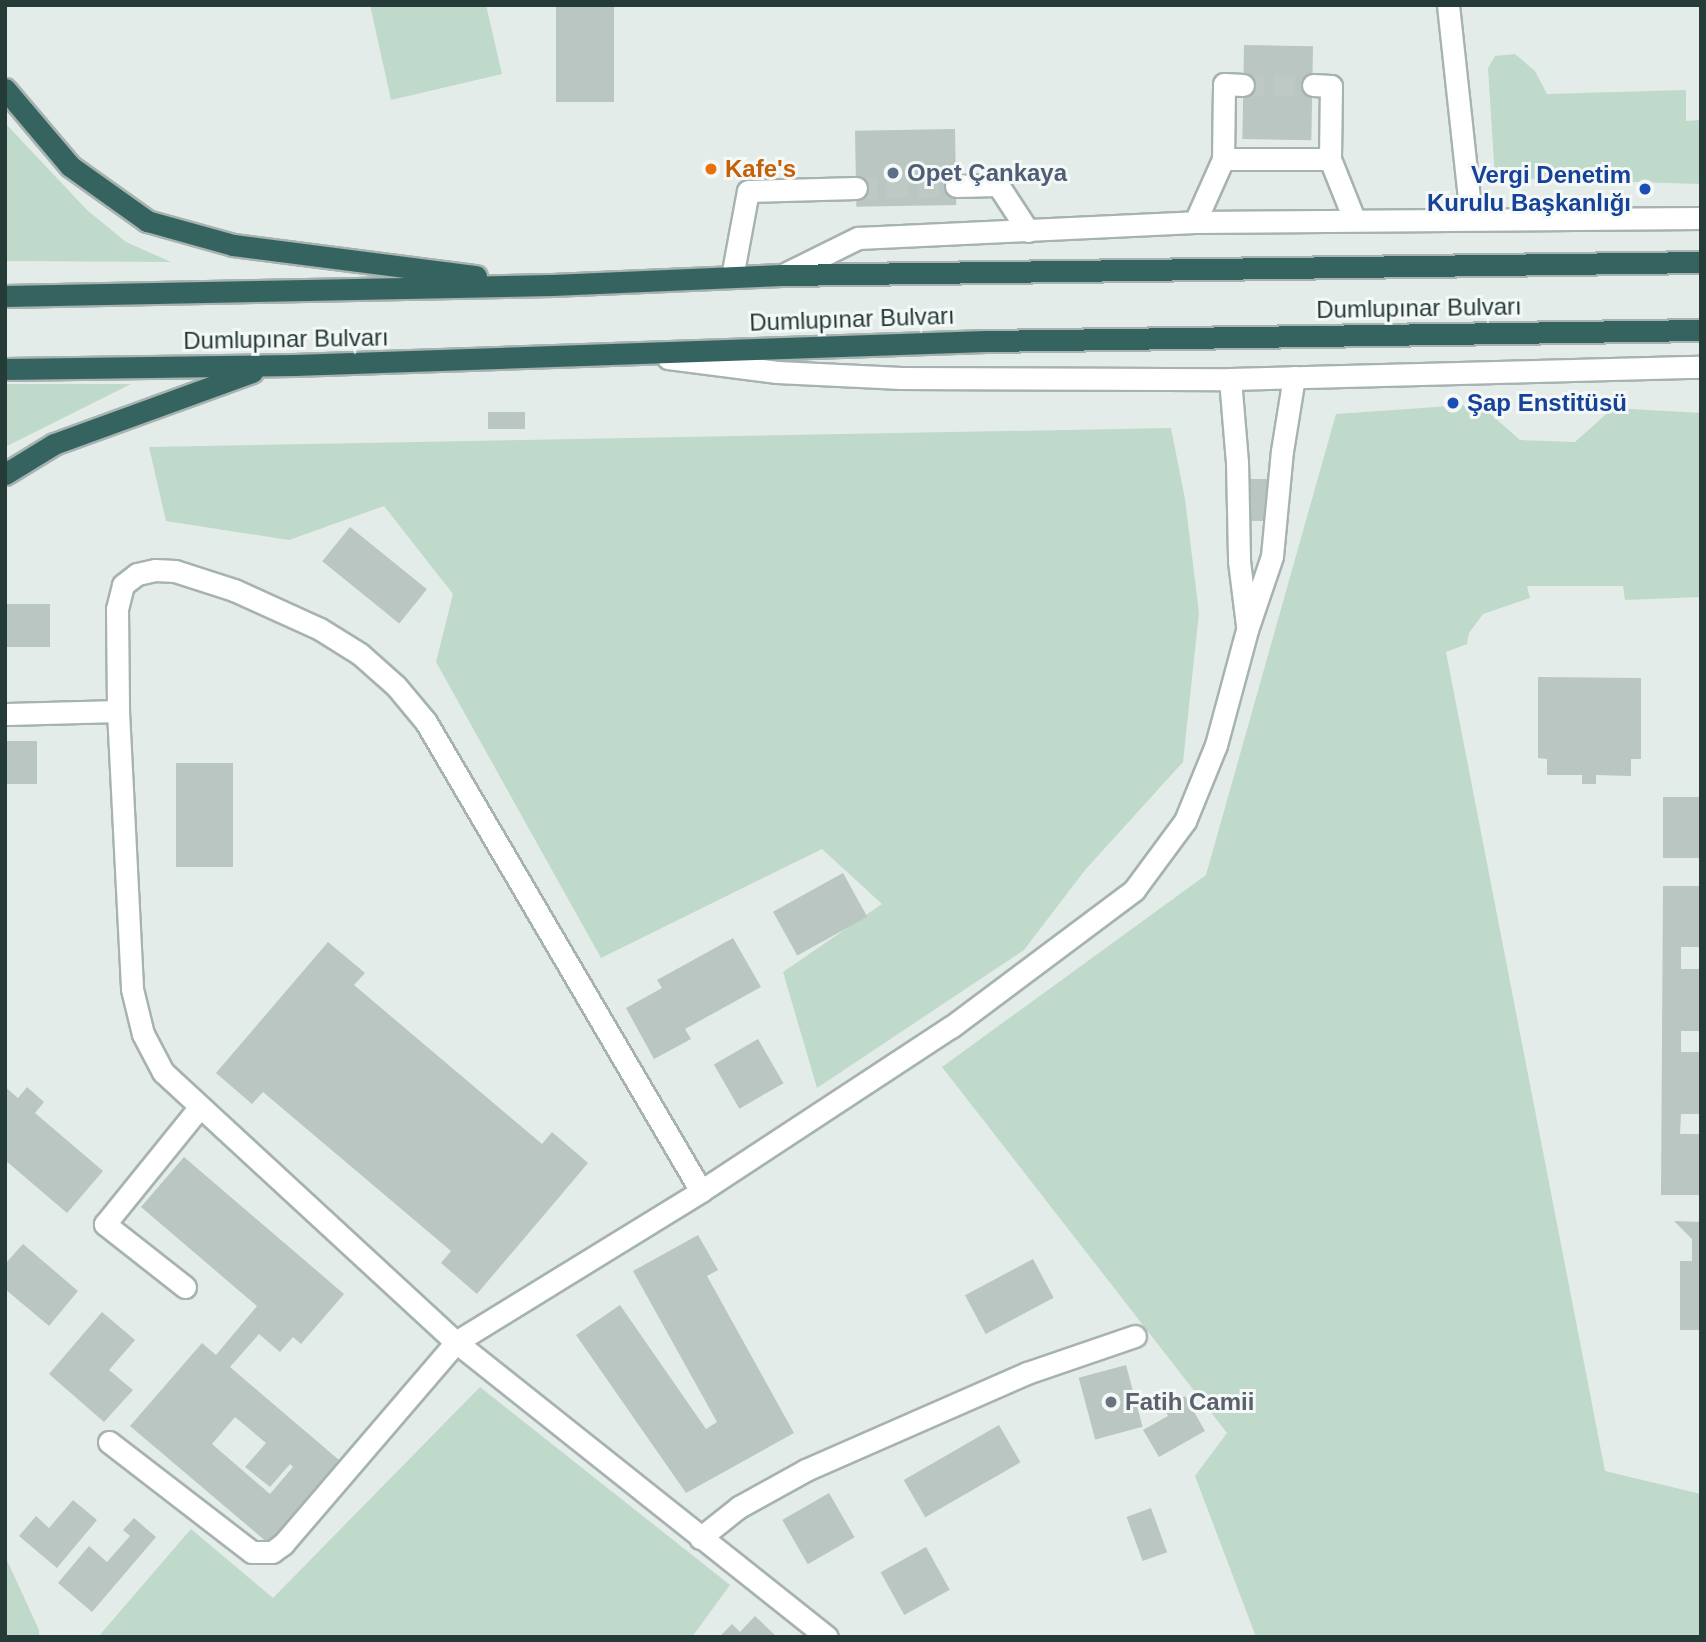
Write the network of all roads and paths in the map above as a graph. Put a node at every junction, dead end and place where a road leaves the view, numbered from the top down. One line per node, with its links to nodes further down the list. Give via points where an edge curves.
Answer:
1 (1448, 5): 9 (street)
2 (1243, 85): 5 (street, via 1224,84)
3 (1313, 85): 6 (street, via 1331,86)
4 (5, 89): 17 (highway, via 70,166 147,222 233,245)
5 (1223, 159): 6 (street); 12 (street)
6 (1330, 159): 11 (street)
7 (956, 186): 13 (street, via 998,185)
8 (856, 188): 16 (street, via 748,191)
9 (1471, 218): 10 (street); 11 (street)
10 (1701, 218)
11 (1354, 219): 12 (street)
12 (1195, 222): 13 (street)
13 (1028, 231): 15 (street, via 858,238)
14 (1701, 262): 15 (highway, Dumlupınar Bulvarı)
15 (783, 275): 16 (highway, Dumlupınar Bulvarı)
16 (732, 277): 17 (highway, Dumlupınar Bulvarı)
17 (551, 285): 18 (highway, Dumlupınar Bulvarı)
18 (5, 296)
19 (1701, 330): 20 (highway, Dumlupınar Bulvarı, via 986,341)
20 (627, 353): 21 (highway, Dumlupınar Bulvarı); 25 (street, via 777,372 901,378)
21 (269, 366): 23 (highway, Dumlupınar Bulvarı); 26 (highway, via 54,444)
22 (1701, 367): 24 (street)
23 (5, 369)
24 (1294, 377): 25 (street); 27 (street, via 1272,556)
25 (1230, 379): 27 (street)
26 (5, 474)
27 (1247, 630): 31 (street, via 1216,745 1185,821 1134,890 951,1027)
28 (118, 711): 29 (street); 30 (street, via 132,989 143,1034 163,1073); 31 (street, via 117,609 123,585 137,574 175,571 234,590 320,629 360,654 396,686 426,722)
29 (5, 714)
30 (199, 1108): 32 (street, via 106,1224); 34 (street)
31 (701, 1191): 34 (street)
32 (185, 1287)
33 (1135, 1336): 36 (street, via 1027,1373 806,1470 738,1507)
34 (456, 1342): 35 (street, via 272,1552 252,1552); 36 (street)
35 (109, 1442)
36 (700, 1538): 37 (street)
37 (827, 1637)

